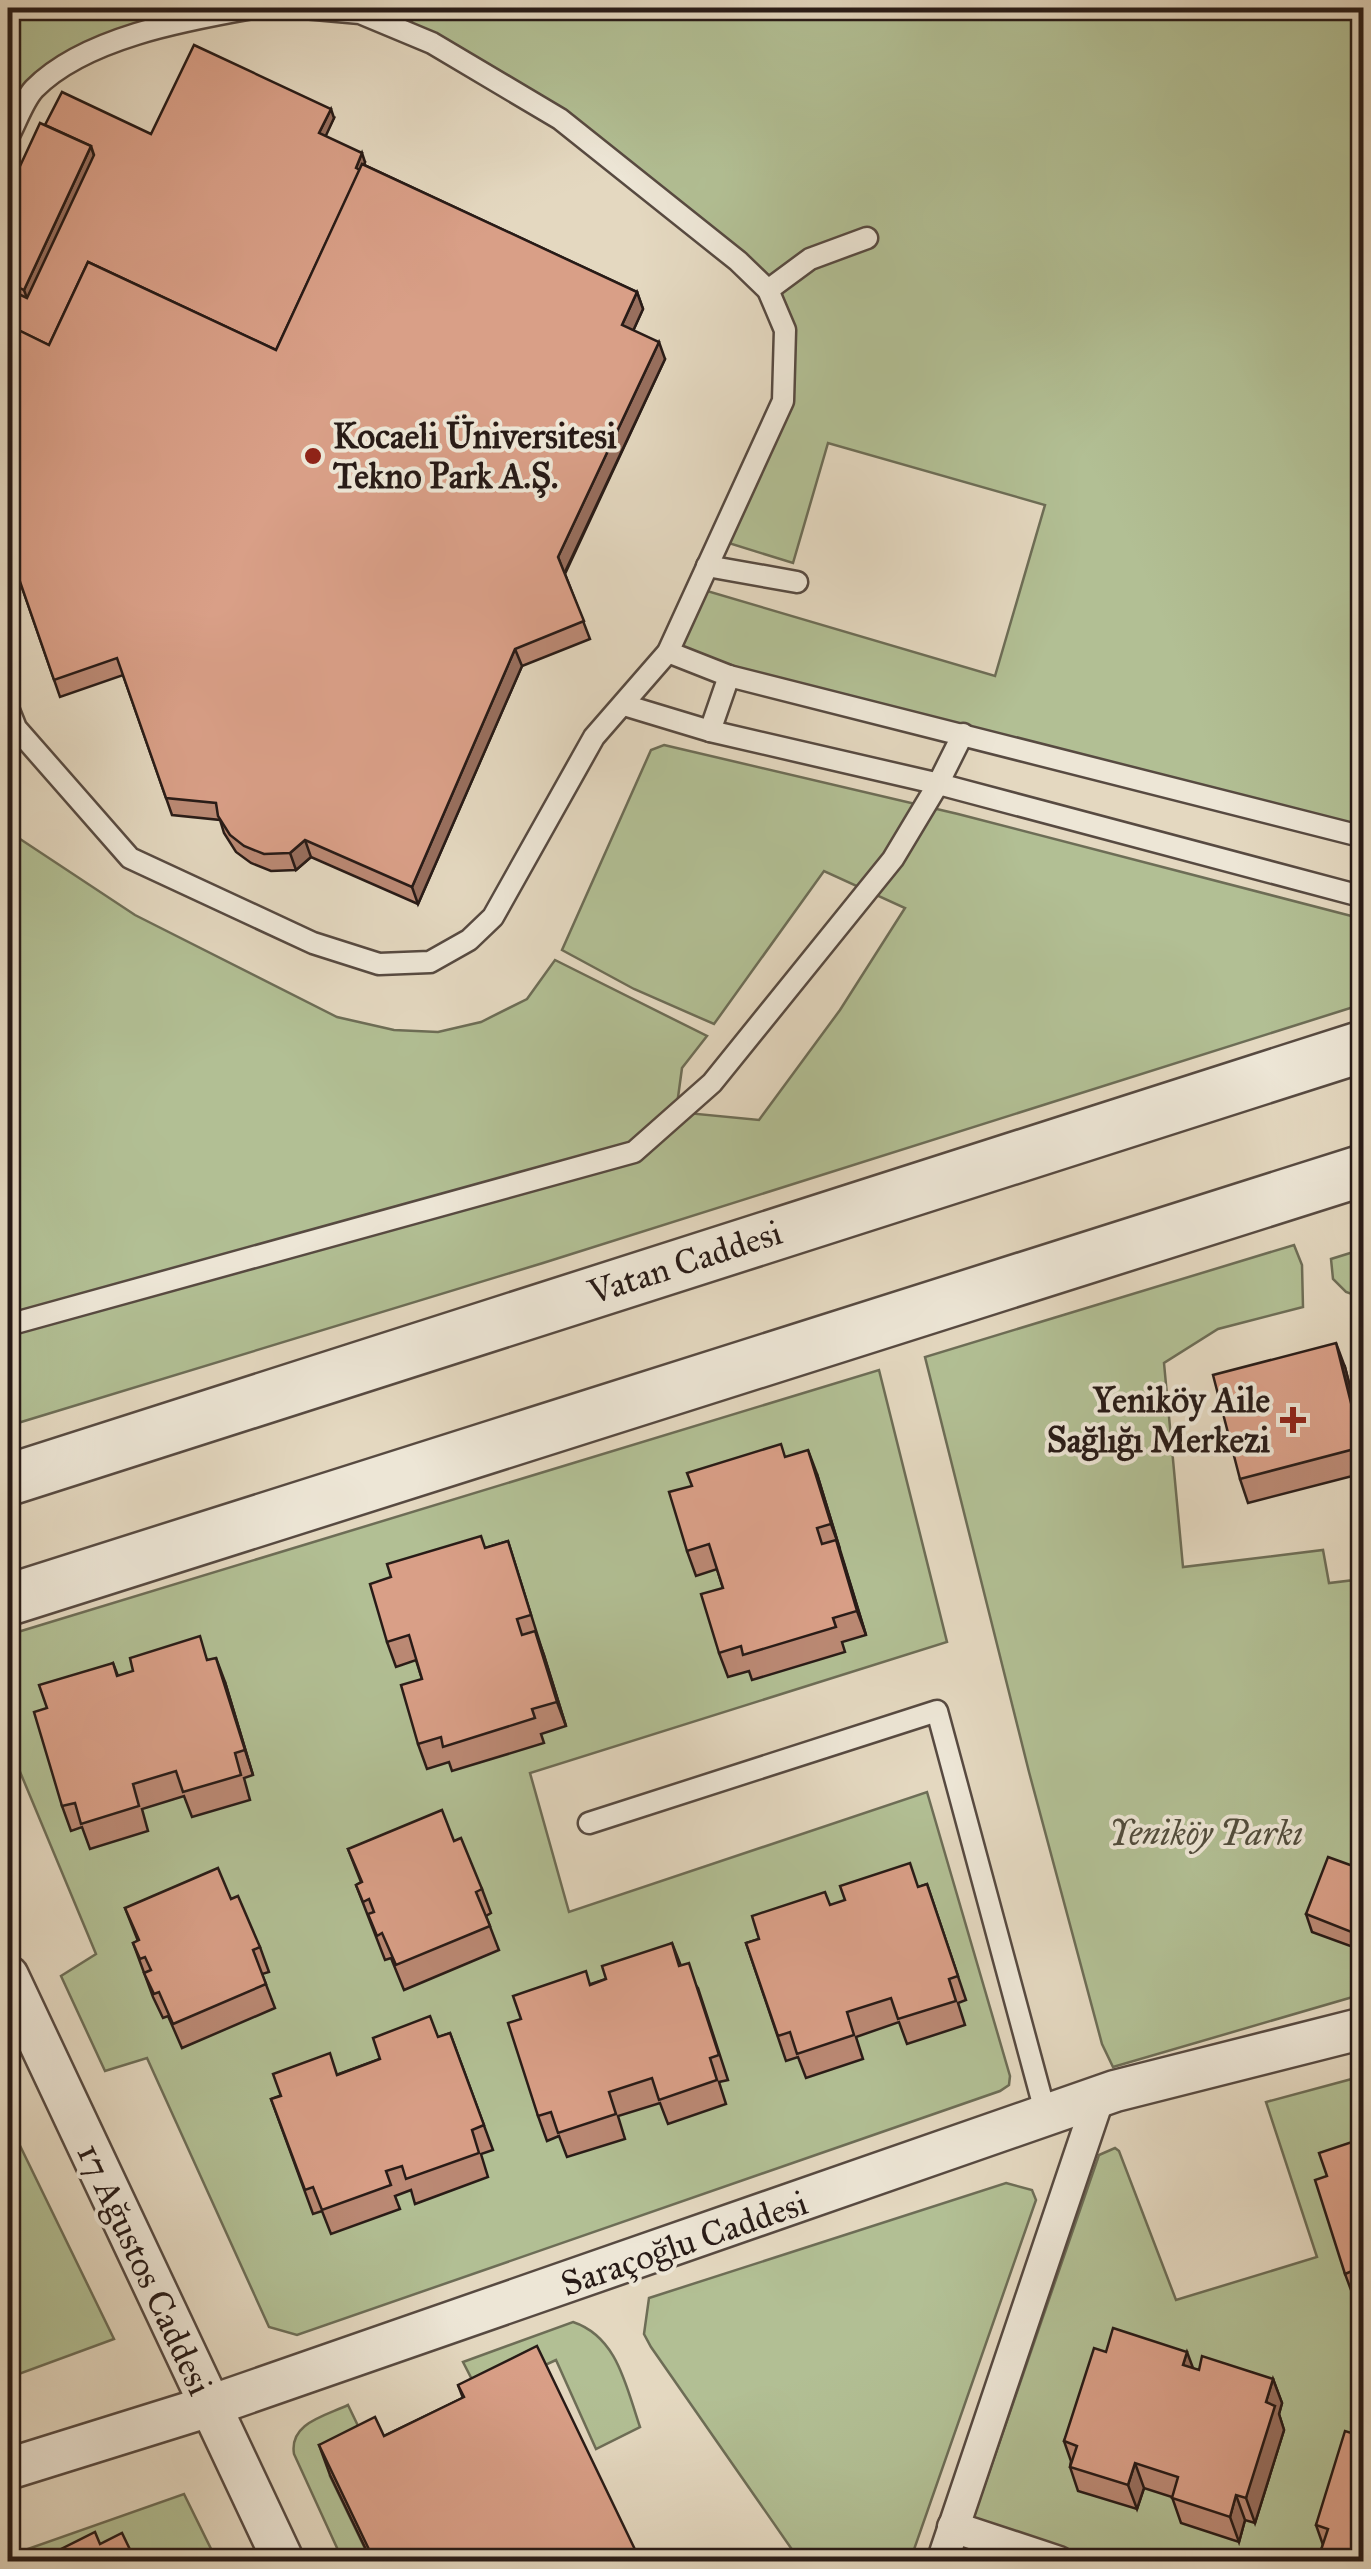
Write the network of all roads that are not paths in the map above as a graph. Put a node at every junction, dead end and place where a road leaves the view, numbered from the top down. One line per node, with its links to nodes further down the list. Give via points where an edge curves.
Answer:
1 (253, 8): 3 (lane, via 90,50 34,90)
2 (304, 8): 5 (lane, via 360,13 432,43 560,119)
3 (8, 138)
4 (867, 238): 5 (lane, via 810,259)
5 (768, 290): 6 (lane, via 785,330 783,400)
6 (708, 566): 7 (lane); 8 (lane)
7 (796, 582)
8 (668, 652): 9 (lane); 10 (lane)
9 (730, 676): 12 (lane); 13 (lane)
10 (624, 705): 12 (lane); 15 (lane, via 594,738 494,917 430,962 379,964 313,943 130,858)
11 (8, 708): 15 (lane)
12 (710, 731): 16 (lane)
13 (963, 734): 16 (lane); 17 (lane)
14 (8, 741): 15 (lane)
15 (42, 758)
16 (938, 784): 18 (lane); 21 (lane, via 893,859 712,1084 634,1152)
17 (1364, 837)
18 (1364, 897)
19 (1364, 1046): 22 (street, Vatan Caddesi)
20 (1364, 1170): 23 (street)
21 (8, 1324)
22 (8, 1480)
23 (8, 1600)
24 (589, 1823): 28 (lane, via 937,1711)
25 (8, 1976): 29 (street, 17 Ağustos Caddesi)
26 (1364, 2028): 27 (street, Saraçoğlu Caddesi)
27 (1099, 2096): 28 (street, Saraçoğlu Caddesi); 31 (street)
28 (1046, 2115): 29 (street, Saraçoğlu Caddesi)
29 (210, 2406): 30 (street, Saraçoğlu Caddesi); 32 (street, 17 Ağustos Caddesi)
30 (8, 2469)
31 (953, 2527): 33 (street); 34 (street)
32 (284, 2562)
33 (942, 2562)
34 (1059, 2562)

